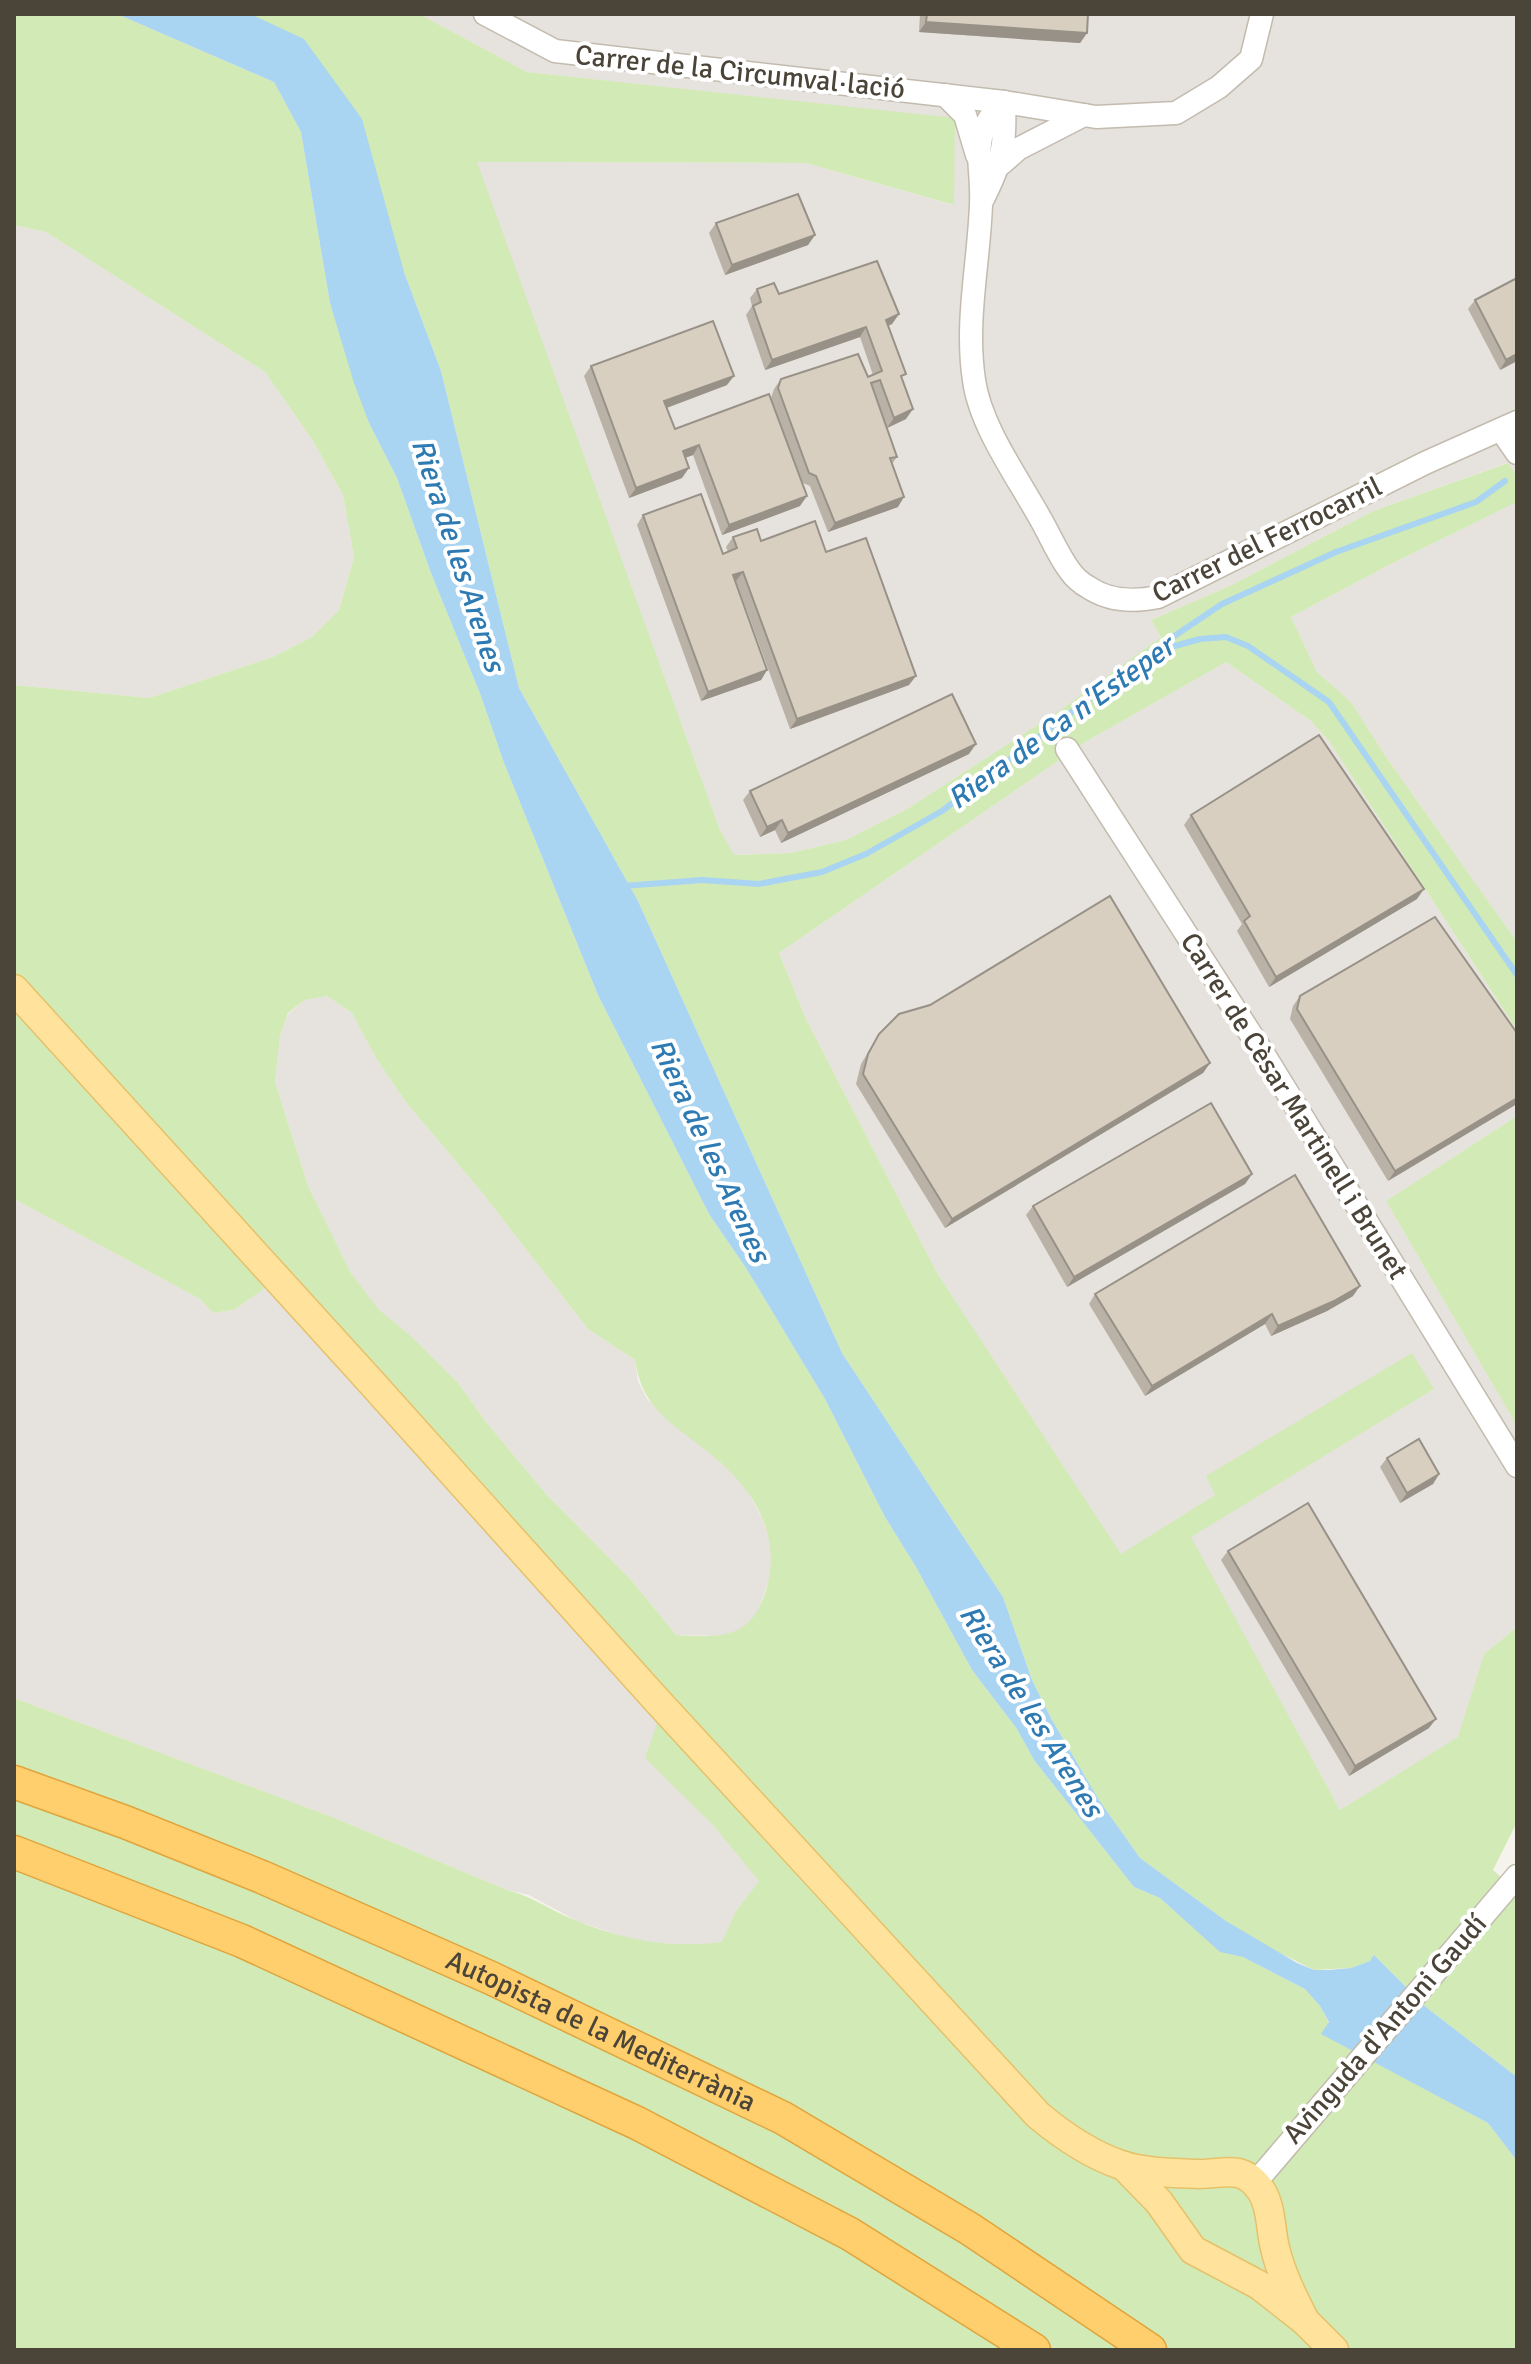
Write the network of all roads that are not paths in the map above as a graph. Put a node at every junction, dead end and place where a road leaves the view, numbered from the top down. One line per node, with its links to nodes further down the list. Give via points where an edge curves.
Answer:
1 (485, 14): 3 (street, Carrer de la Circumval·lació, via 555,51)
2 (1262, 14): 5 (street, Carrer de la Circumval·lació, via 1251,59 1219,87 1176,113)
3 (945, 95): 4 (street, Carrer de la Circumval·lació); 6 (street, via 965,115)
4 (1004, 102): 5 (street, Carrer de la Circumval·lació); 6 (street, Carrer del Ferrocarril, via 1005,130)
5 (1084, 115): 6 (street, Carrer del Ferrocarril)
6 (990, 162): 7 (street, Carrer del Ferrocarril, via 981,202 970,345 974,385 987,422 1071,572 1104,596 1140,601 1158,597)
7 (1509, 426): 8 (street)
8 (1517, 453)
9 (1067, 749): 11 (street, Carrer de Cèsar Martinell i Brunet, via 1263,1053)
10 (14, 989): 15 (main road, via 1003,2079 1062,2135)
11 (1517, 1466)
12 (14, 1782): 23 (highway, Autopista de la Mediterrània, via 262,1877 491,1978 783,2118 970,2229)
13 (14, 1852): 22 (highway, via 242,1941 637,2123 850,2234)
14 (1517, 1876): 17 (street, Avinguda d'Antoni Gaudí)
15 (1124, 2166): 16 (main road); 19 (main road)
16 (1204, 2174): 17 (main road, via 1228,2170); 19 (main road, via 1184,2192 1178,2214)
17 (1255, 2183): 18 (main road, via 1268,2204)
18 (1269, 2223): 20 (main road, via 1254,2250); 21 (main road, via 1285,2280)
19 (1181, 2231): 20 (main road, via 1193,2250)
20 (1220, 2262): 21 (main road)
21 (1305, 2321): 24 (main road)
22 (1034, 2350)
23 (1150, 2350)
24 (1334, 2350)

